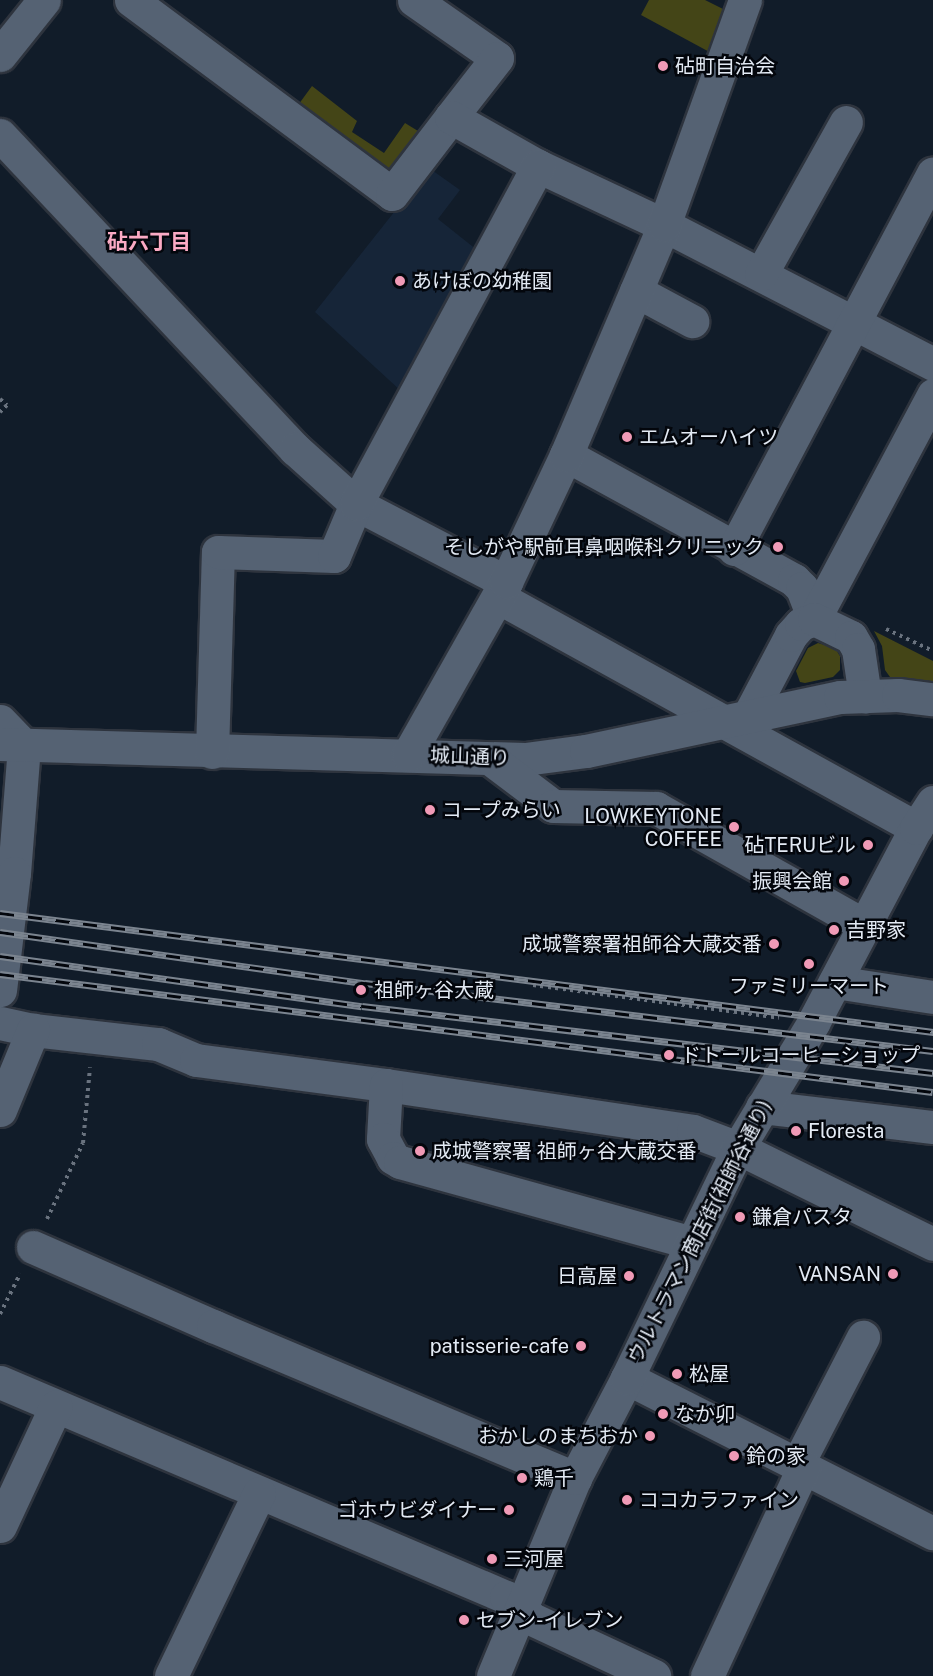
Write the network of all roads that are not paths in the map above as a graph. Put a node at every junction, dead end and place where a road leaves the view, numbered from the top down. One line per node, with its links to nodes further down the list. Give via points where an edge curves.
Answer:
1 (44, 0): 5 (street)
2 (131, 0): 6 (street, via 392,194)
3 (414, 0): 6 (street, via 497,58)
4 (740, 2): 11 (street)
5 (0, 55)
6 (451, 117): 9 (street)
7 (846, 122): 12 (street)
8 (0, 135): 19 (street, via 295,449)
9 (538, 166): 11 (street); 19 (street)
10 (933, 173): 15 (street)
11 (664, 225): 12 (street); 13 (street)
12 (761, 274): 15 (street)
13 (636, 291): 14 (street); 18 (street)
14 (692, 321)
15 (854, 321): 16 (street); 20 (street)
16 (933, 364)
17 (933, 395): 22 (street)
18 (566, 455): 20 (street); 21 (street)
19 (356, 504): 21 (street); 28 (street, via 334,556 218,552)
20 (734, 549): 22 (street, via 794,580 802,588)
21 (502, 590): 25 (street); 29 (street)
22 (813, 619): 23 (street, via 851,637 858,649); 25 (street, via 791,634)
23 (865, 696): 24 (street, 城山通り); 25 (street, 城山通り, via 840,697)
24 (933, 699)
25 (736, 718): 30 (street, 城山通り, via 586,751); 32 (street)
26 (0, 721): 27 (street)
27 (12, 745): 28 (street, 城山通り); 33 (street)
28 (212, 752): 29 (street, 城山通り)
29 (408, 755): 30 (street, 城山通り)
30 (492, 760): 34 (street, via 553,806 656,808)
31 (933, 802): 32 (street, ウルトラマン商店街(祖師谷通り))
32 (915, 828): 34 (street, ウルトラマン商店街(祖師谷通り))
33 (7, 872): 36 (street)
34 (865, 926): 35 (street, ウルトラマン商店街(祖師谷通り))
35 (835, 982): 37 (street); 41 (street, ウルトラマン商店街(祖師谷通り))
36 (0, 990)
37 (933, 997)
38 (0, 1023): 39 (street)
39 (33, 1030): 40 (street, via 158,1044 196,1060); 42 (street)
40 (386, 1085): 44 (street, via 693,1131); 45 (street, via 383,1139 393,1158 400,1162)
41 (762, 1107): 43 (street); 44 (street, ウルトラマン商店街(祖師谷通り))
42 (0, 1110)
43 (933, 1127)
44 (738, 1148): 45 (street, ウルトラマン商店街(祖師谷通り)); 46 (street)
45 (692, 1244): 49 (street, ウルトラマン商店街(祖師谷通り))
46 (933, 1244)
47 (33, 1247): 53 (street)
48 (863, 1337): 52 (street)
49 (627, 1378): 52 (street); 53 (street, ウルトラマン商店街(祖師谷通り))
50 (0, 1382): 51 (street)
51 (56, 1406): 54 (street); 55 (street)
52 (801, 1465): 56 (street); 61 (street)
53 (575, 1478): 57 (street, ウルトラマン商店街(祖師谷通り))
54 (259, 1492): 57 (street, via 506,1597); 58 (street)
55 (0, 1526)
56 (933, 1533)
57 (519, 1610): 59 (street, ウルトラマン商店街(祖師谷通り)); 60 (street)
58 (171, 1676)
59 (493, 1676)
60 (654, 1676)
61 (707, 1676)

